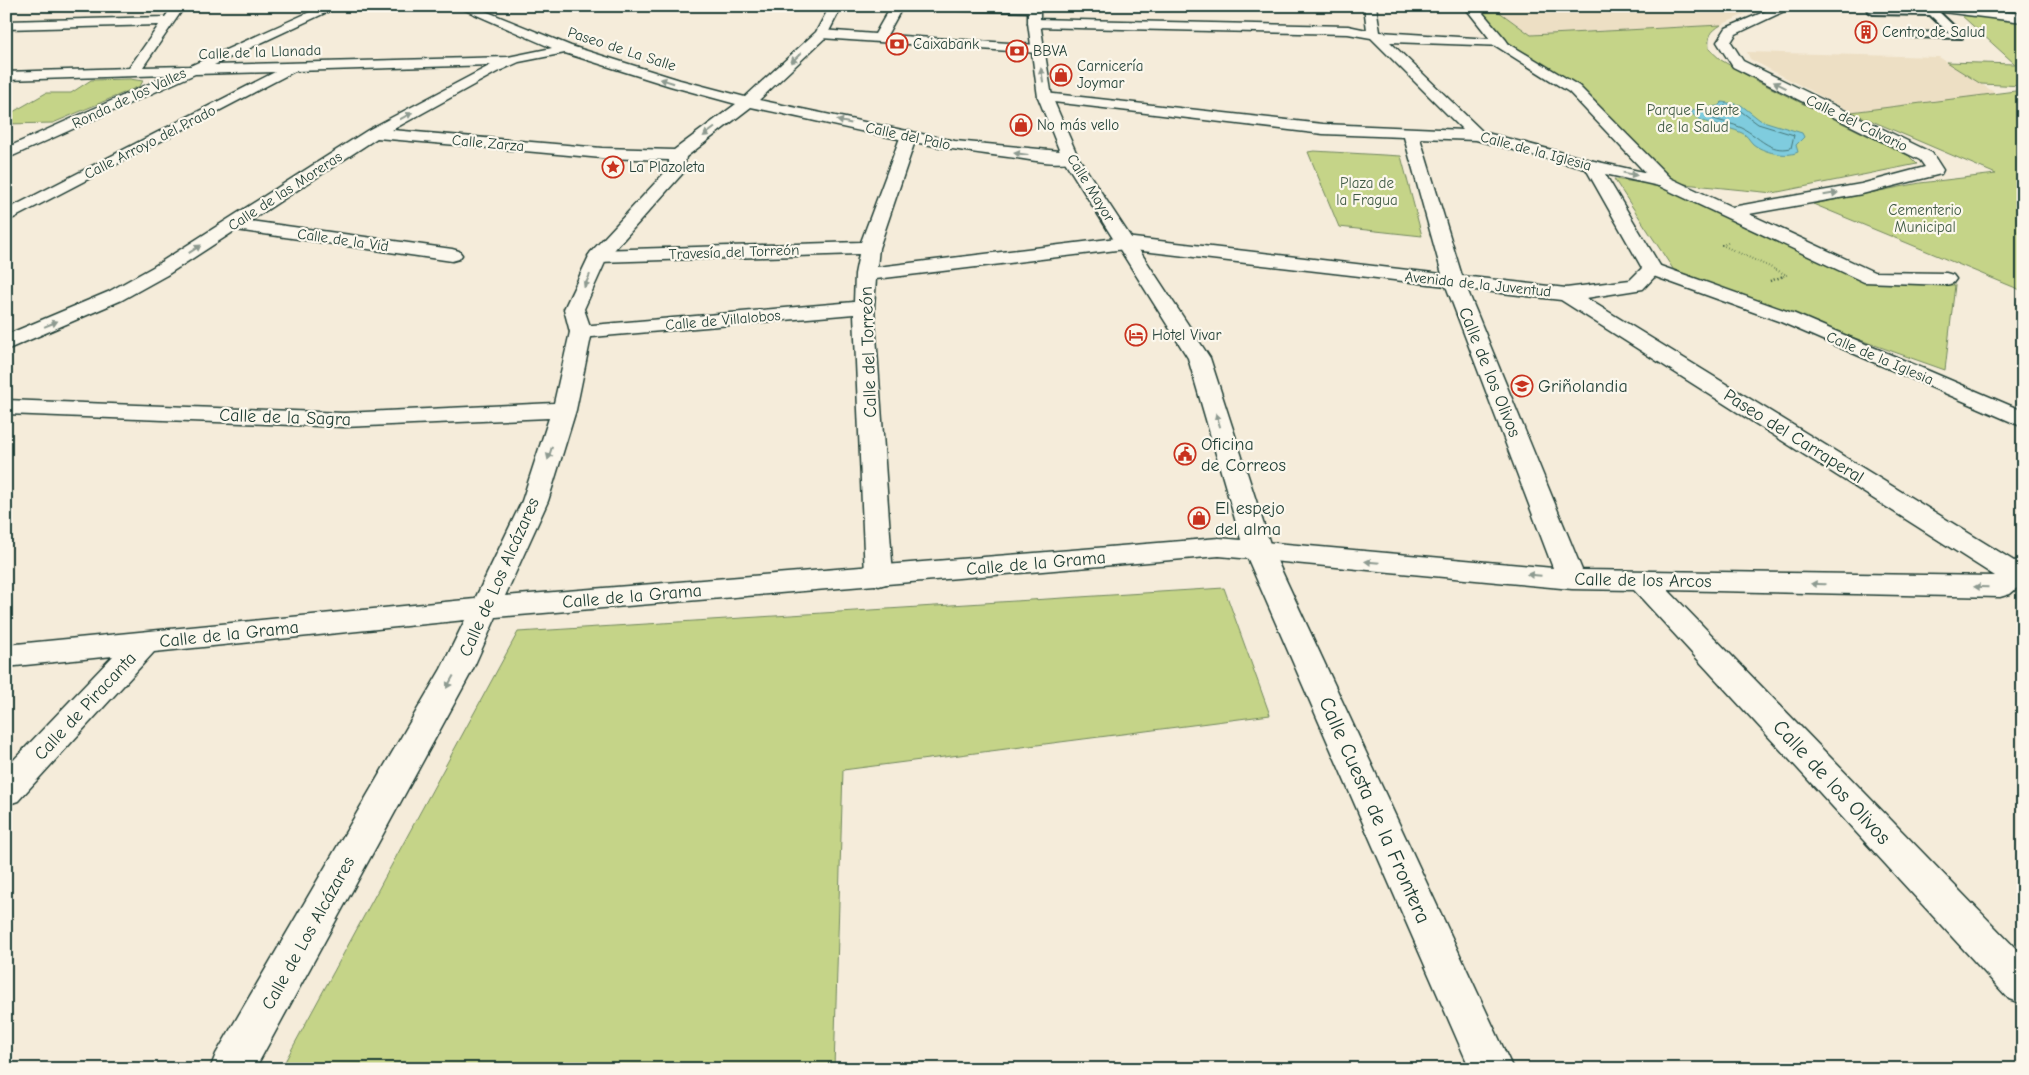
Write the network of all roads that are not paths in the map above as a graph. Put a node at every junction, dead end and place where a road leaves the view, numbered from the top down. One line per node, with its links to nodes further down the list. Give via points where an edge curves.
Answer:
1 (180, 6): 14 (street)
2 (334, 6): 26 (street, Ronda de los Valles)
3 (462, 6): 23 (street, Paseo de La Salle)
4 (836, 6): 17 (street, Calle de Los Alcázares)
5 (898, 6): 20 (street)
6 (930, 6): 10 (street)
7 (1370, 6): 18 (street)
8 (1470, 6): 21 (street)
9 (1789, 6): 42 (street, Calle del Calvario, one-way to 9, via 1862,189 1935,170 1926,158 1738,64 1724,42 1731,31)
10 (1034, 7): 15 (street, Calle Mayor)
11 (1933, 9): 12 (lane); 13 (street); 19 (lane, via 1958,36)
12 (1873, 11)
13 (2023, 16)
14 (169, 21): 16 (street); 27 (street)
15 (1034, 23): 18 (street, via 1348,30); 22 (street, Calle Mayor)
16 (6, 25)
17 (821, 34): 20 (street); 30 (street, Calle de Los Alcázares, one-way to 30)
18 (1374, 34): 21 (street, via 1390,38); 34 (street)
19 (1909, 34)
20 (878, 39): 22 (street)
21 (1501, 42): 39 (street, via 1574,88)
22 (1037, 47): 29 (street, Calle Mayor, one-way to 22)
23 (566, 48): 24 (street, Calle de las Moreras); 30 (street, Paseo de La Salle, one-way to 23, via 675,83)
24 (515, 59): 25 (street, Calle de la Llanada); 31 (street, Calle de las Moreras, one-way to 24)
25 (295, 67): 26 (street, Calle de la Llanada); 44 (street, Calle Arroyo del Prado)
26 (189, 71): 27 (street, Calle de la Llanada); 35 (street, Ronda de los Valles)
27 (132, 72): 28 (street, Calle de la Llanada)
28 (6, 76)
29 (1045, 97): 32 (street, Calle de la Iglesia, via 1323,129); 36 (street, Calle Mayor)
30 (748, 102): 33 (street, Calle del Palo, one-way to 30); 37 (street, Calle de Los Alcázares, one-way to 37)
31 (374, 133): 37 (street, Calle Zarza, via 602,153 590,165); 45 (street, Calle de las Moreras)
32 (1411, 133): 34 (street, Calle de la Iglesia); 53 (street, Calle de los Olivos)
33 (909, 135): 36 (street, Calle del Palo, one-way to 33, via 955,146); 46 (street, Calle del Torreón)
34 (1477, 135): 38 (street, Calle de la Iglesia)
35 (6, 154)
36 (1070, 157): 47 (street, Calle Mayor)
37 (677, 162): 49 (street, Calle de Los Alcázares)
38 (1592, 166): 39 (street, Calle de la Iglesia, one-way to 39); 50 (street)
39 (1664, 182): 40 (street); 43 (street, Calle de la Iglesia)
40 (1720, 190)
41 (1739, 192): 42 (street, Calle del Calvario)
42 (1796, 200): 43 (street, Calle del Calvario)
43 (1732, 212): 52 (street, Calle de la Iglesia, via 1872,278)
44 (6, 217)
45 (233, 224): 48 (street, Calle de la Vid); 57 (street, Calle de las Moreras, one-way to 45, via 115,296)
46 (869, 248): 49 (street, Travesía del Torreón); 51 (street, Calle del Torreón)
47 (1130, 251): 51 (street); 53 (street, Avenida de la Juventud, via 1178,250); 61 (street, Calle Mayor, one-way to 47, via 1199,358)
48 (452, 255)
49 (598, 256): 56 (street, Calle de Los Alcázares, one-way to 56, via 574,309)
50 (1652, 269): 54 (street, Avenida de la Juventud, via 1636,285); 60 (street, Calle de la Iglesia, via 1788,318)
51 (866, 274): 55 (street, Calle del Torreón)
52 (1946, 280)
53 (1454, 282): 54 (street, Avenida de la Juventud); 64 (street, Calle de los Olivos)
54 (1566, 294): 62 (street, Paseo del Carraperal)
55 (864, 307): 56 (street, Calle de Villalobos); 63 (street, Calle del Torreón)
56 (581, 332): 59 (street, Calle de Los Alcázares)
57 (6, 343)
58 (6, 407): 59 (street, Calle de la Sagra, via 344,420)
59 (564, 410): 66 (street, Calle de Los Alcázares, one-way to 66, via 535,501)
60 (2023, 420)
61 (1258, 550): 63 (street, Calle de la Grama, via 1219,547); 64 (street, Calle de los Arcos, one-way to 61); 72 (street, Calle Cuesta de la Frontera)
62 (2020, 574): 65 (street, Calle de los Arcos, one-way to 65, via 2000,587)
63 (879, 576): 66 (street, Calle de la Grama)
64 (1572, 578): 65 (street, Calle de los Arcos)
65 (1641, 580): 70 (street, Calle de los Olivos)
66 (484, 608): 67 (street, Calle de la Grama); 71 (street, Calle de Los Alcázares, one-way to 71, via 456,671)
67 (144, 643): 68 (street, Calle de la Grama); 69 (street, Calle de Piracanta)
68 (6, 656)
69 (6, 791)
70 (2023, 985)
71 (231, 1069)
72 (1492, 1069)

